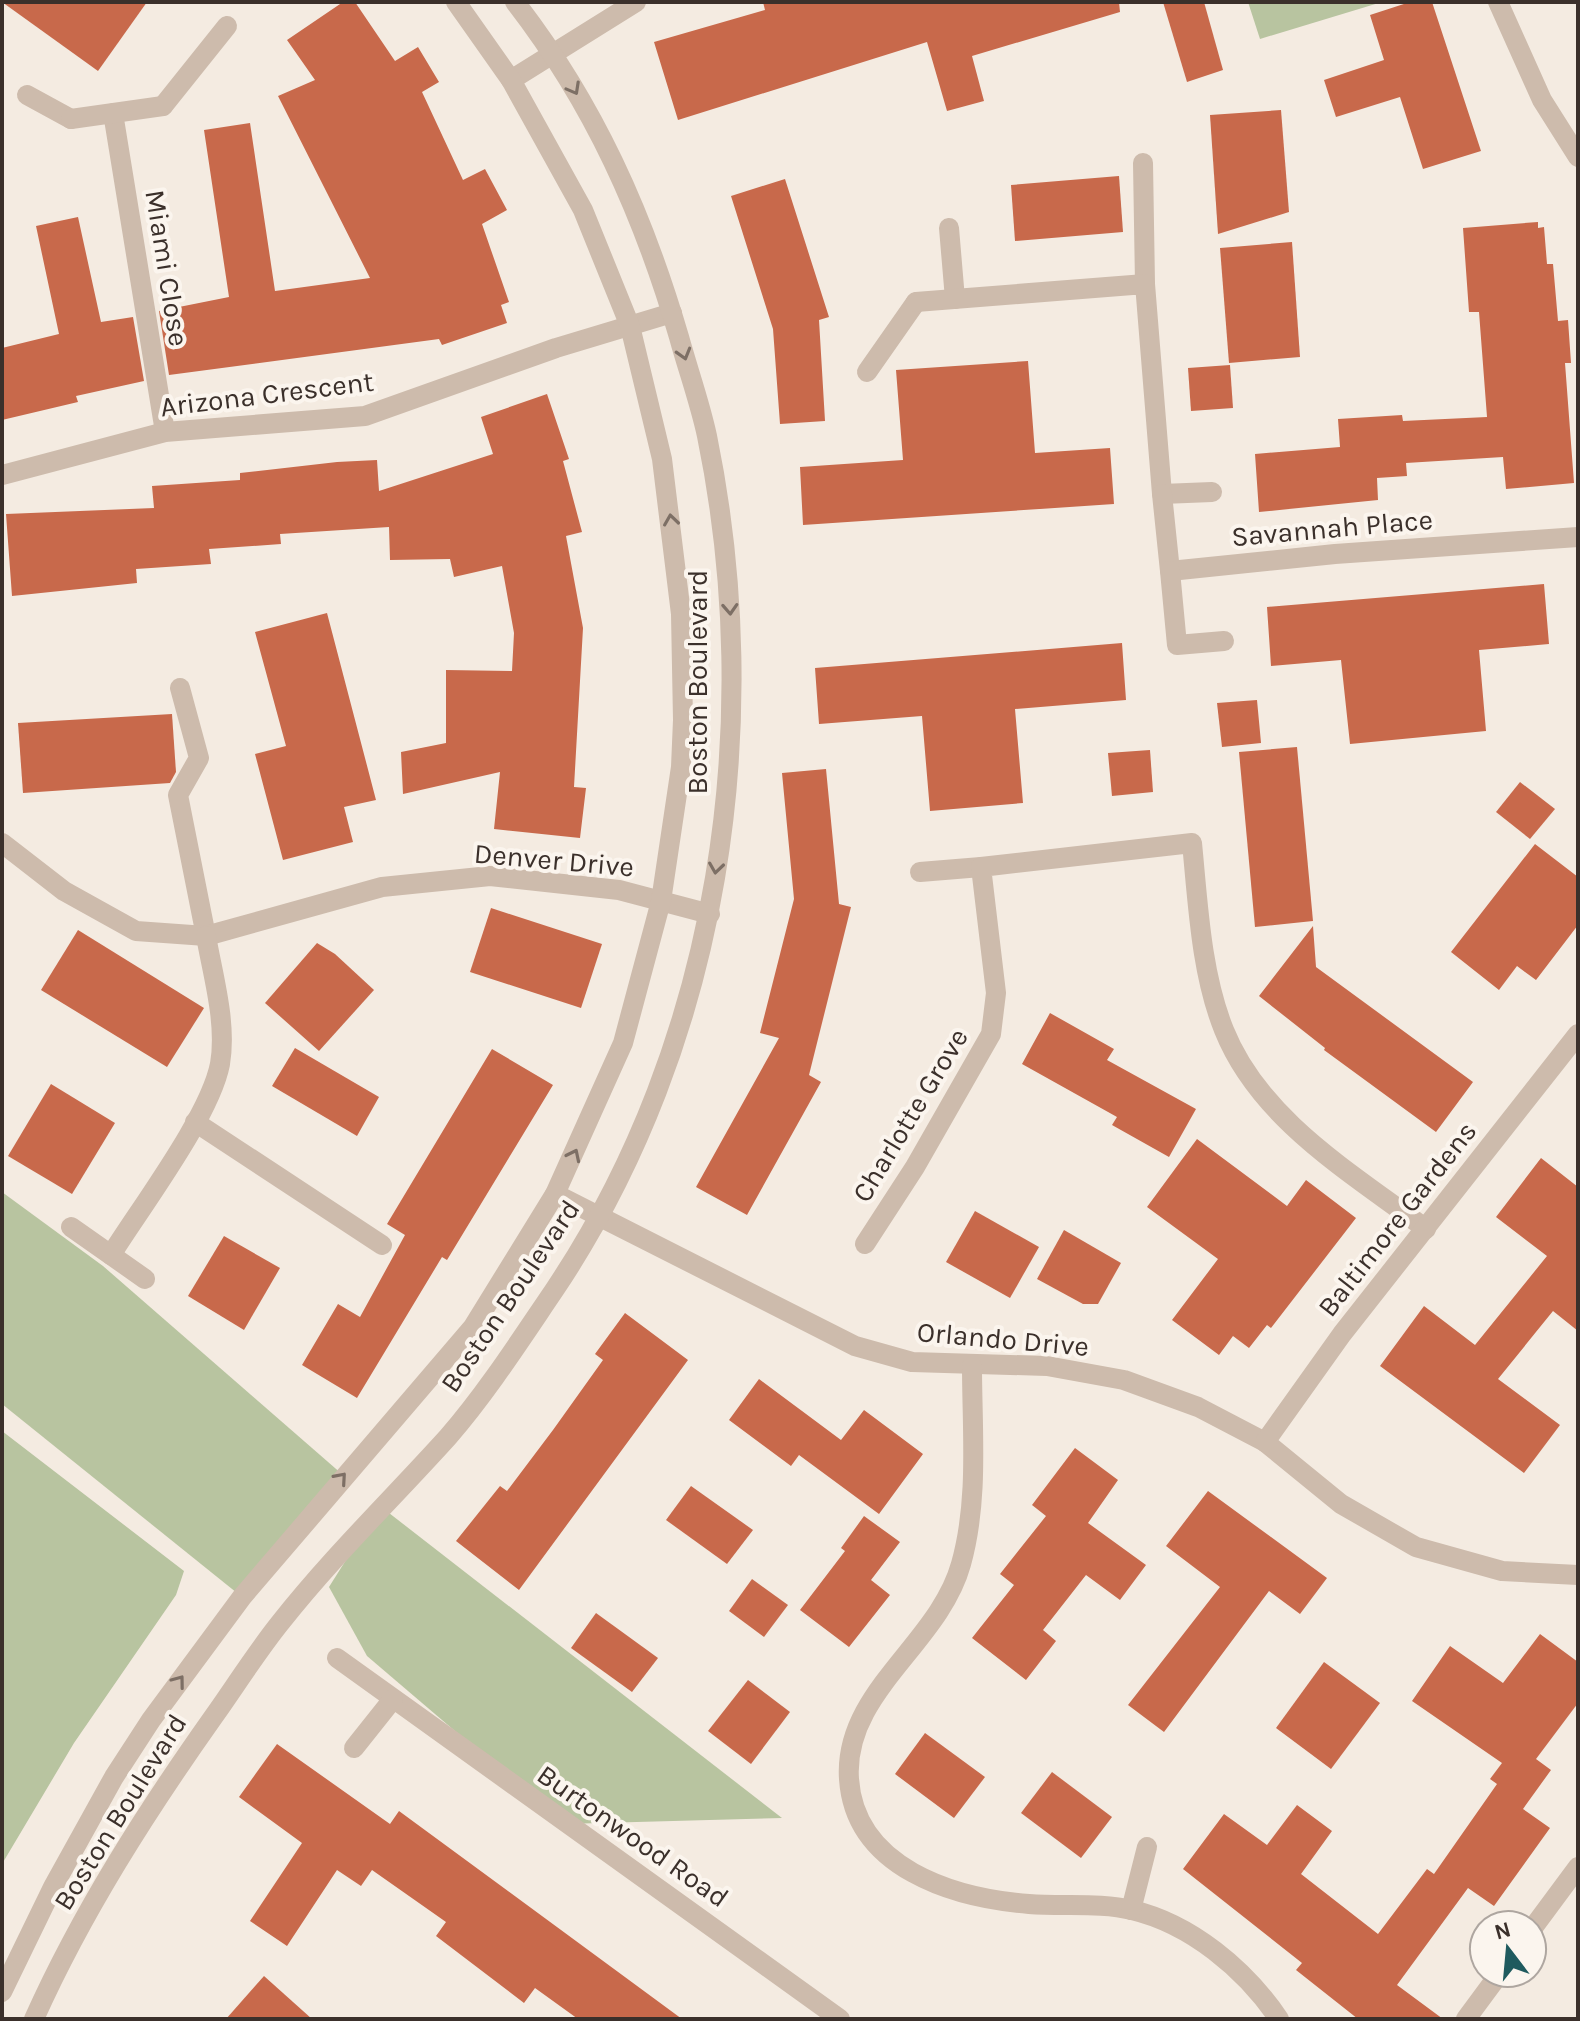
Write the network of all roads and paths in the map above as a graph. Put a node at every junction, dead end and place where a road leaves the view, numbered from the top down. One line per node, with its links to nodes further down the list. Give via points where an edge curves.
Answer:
1 (456, 2): 7 (street, Boston Boulevard)
2 (515, 2): 6 (street, Boston Boulevard)
3 (636, 2): 6 (street)
4 (1498, 2): 10 (street, via 1542,100)
5 (227, 26): 9 (street, via 163,106)
6 (555, 54): 7 (street); 15 (street, Boston Boulevard, one-way to 15, via 629,189)
7 (511, 80): 16 (street, Boston Boulevard, via 583,210)
8 (27, 95): 9 (street, via 71,119)
9 (113, 113): 18 (street, Miami Close)
10 (1578, 157)
11 (1143, 163): 13 (street)
12 (949, 228): 14 (street)
13 (1145, 284): 14 (street); 21 (street)
14 (955, 299): 17 (street, via 916,302)
15 (672, 313): 16 (street, Arizona Crescent); 30 (street, Boston Boulevard, one-way to 30, via 706,431 731,610 730,766)
16 (630, 326): 18 (street, Arizona Crescent, via 365,416); 29 (street, Boston Boulevard, one-way to 16, via 681,767 681,614 662,459)
17 (867, 372)
18 (165, 432): 19 (street, Arizona Crescent)
19 (2, 475)
20 (1212, 492): 21 (street, Savannah Place)
21 (1162, 494): 23 (street)
22 (1578, 537): 23 (street, Savannah Place)
23 (1170, 571): 24 (street, via 1177,645)
24 (1224, 641)
25 (180, 688): 31 (street, via 199,758 178,795)
26 (2, 843): 31 (street, Denver Drive, via 64,891 136,931)
27 (981, 867): 28 (street); 37 (street, via 1192,843 1208,967 1224,1029 1249,1076 1317,1147); 38 (street, Charlotte Grove, via 996,993 991,1034)
28 (920, 872)
29 (661, 901): 30 (street, Denver Drive); 31 (street, Denver Drive, via 619,890 490,876 432,880 382,887); 34 (street, Boston Boulevard, one-way to 29, via 623,1043)
30 (710, 914): 35 (street, Boston Boulevard, via 671,1046 638,1135)
31 (206, 936): 33 (street, via 220,1015 220,1063)
32 (1578, 1034): 37 (street, Baltimore Gardens)
33 (195, 1122): 39 (street); 40 (street)
34 (555, 1194): 35 (street, Orlando Drive); 53 (street, Boston Boulevard, one-way to 34, via 61,1873 151,1720 242,1597 473,1327)
35 (599, 1216): 42 (street, Orlando Drive, via 855,1346 912,1362); 54 (street, Boston Boulevard, via 557,1285 450,1435 380,1506 279,1624 171,1776 58,1965)
36 (71, 1227): 40 (street)
37 (1426, 1229): 43 (street, Baltimore Gardens)
38 (865, 1244)
39 (382, 1245)
40 (111, 1255): 41 (street)
41 (145, 1279)
42 (972, 1366): 43 (street, Orlando Drive, via 1047,1366 1124,1380 1198,1407); 51 (street, via 973,1488 961,1564 932,1623 870,1701 855,1730 848,1764 850,1800 864,1834 901,1867 954,1893)
43 (1265, 1442): 44 (street, Orlando Drive, via 1341,1504 1416,1547 1502,1571)
44 (1578, 1575)
45 (337, 1658): 46 (street, Burtonwood Road)
46 (393, 1699): 47 (street); 55 (street, Burtonwood Road)
47 (354, 1748)
48 (1147, 1847): 51 (street)
49 (1578, 1867): 50 (street)
50 (1547, 1909)
51 (1131, 1910): 56 (street, via 1198,1935)
52 (1488, 1989): 57 (street)
53 (2, 1992)
54 (34, 2019)
55 (840, 2019)
56 (1279, 2019)
57 (1466, 2019)

